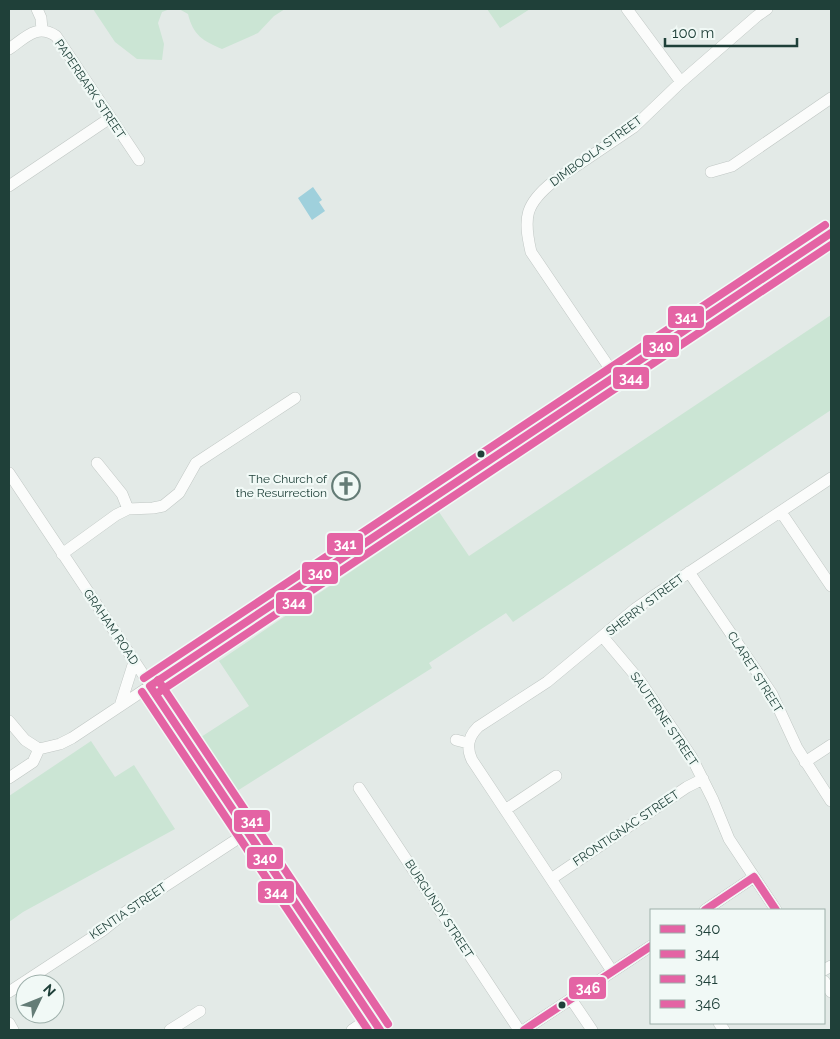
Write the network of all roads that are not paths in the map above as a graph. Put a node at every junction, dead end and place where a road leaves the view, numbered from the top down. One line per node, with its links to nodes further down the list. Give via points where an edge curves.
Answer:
1 (37, 9): 5 (street)
2 (627, 9): 7 (street)
3 (767, 9): 4 (street, DIMBOOLA STREET)
4 (754, 12): 7 (street, DIMBOOLA STREET)
5 (42, 30): 6 (street, PAPERBARK STREET, via 33,32); 9 (street, PAPERBARK STREET, via 56,36)
6 (9, 49)
7 (681, 82): 14 (street, DIMBOOLA STREET, via 634,127 542,190 526,220 531,252)
8 (831, 98): 11 (street, via 732,166)
9 (110, 118): 10 (street, PAPERBARK STREET); 12 (street)
10 (138, 160)
11 (711, 172)
12 (9, 186)
13 (831, 233): 14 (street)
14 (615, 376): 26 (street)
15 (295, 398): 19 (street, via 196,463 179,493 163,506)
16 (97, 463): 19 (street)
17 (9, 473): 21 (street, GRAHAM ROAD)
18 (831, 478): 20 (street, SHERRY STREET)
19 (128, 508): 21 (street)
20 (781, 512): 22 (street, SHERRY STREET); 23 (street)
21 (62, 554): 25 (street, GRAHAM ROAD)
22 (689, 572): 24 (street, SHERRY STREET, via 635,609); 33 (street, CLARET STREET, via 772,694)
23 (831, 586)
24 (602, 637): 30 (street, SHERRY STREET, via 547,682 478,727); 36 (street, SAUTERNE STREET, via 652,698)
25 (134, 662): 26 (street, GRAHAM ROAD); 27 (street)
26 (150, 686): 27 (street); 40 (street, GRAHAM ROAD)
27 (120, 706): 32 (street, via 72,738)
28 (9, 721): 32 (street, via 25,740)
29 (456, 740): 30 (street)
30 (468, 742): 39 (street, via 472,760)
31 (831, 745): 33 (street)
32 (39, 749): 35 (street, via 33,762)
33 (805, 762): 38 (street, CLARET STREET)
34 (556, 776): 39 (street)
35 (9, 778)
36 (703, 779): 41 (street, SAUTERNE STREET, via 729,839); 42 (street, FRONTIGNAC STREET)
37 (359, 788): 56 (street, BURGUNDY STREET)
38 (831, 801)
39 (505, 810): 42 (street)
40 (248, 832): 47 (street, KENTIA STREET); 50 (street, GRAHAM ROAD)
41 (754, 877): 43 (street); 44 (street, SAUTERNE STREET)
42 (550, 878): 46 (street)
43 (706, 909)
44 (775, 909)
45 (650, 947): 46 (street)
46 (612, 971): 48 (street)
47 (9, 992)
48 (571, 999): 57 (street); 58 (street)
49 (200, 1011): 53 (street)
50 (371, 1017): 54 (street); 55 (street, GRAHAM ROAD)
51 (9, 1023): 52 (street)
52 (13, 1030)
53 (170, 1030)
54 (352, 1030)
55 (380, 1030)
56 (519, 1030)
57 (524, 1030)
58 (592, 1030)

